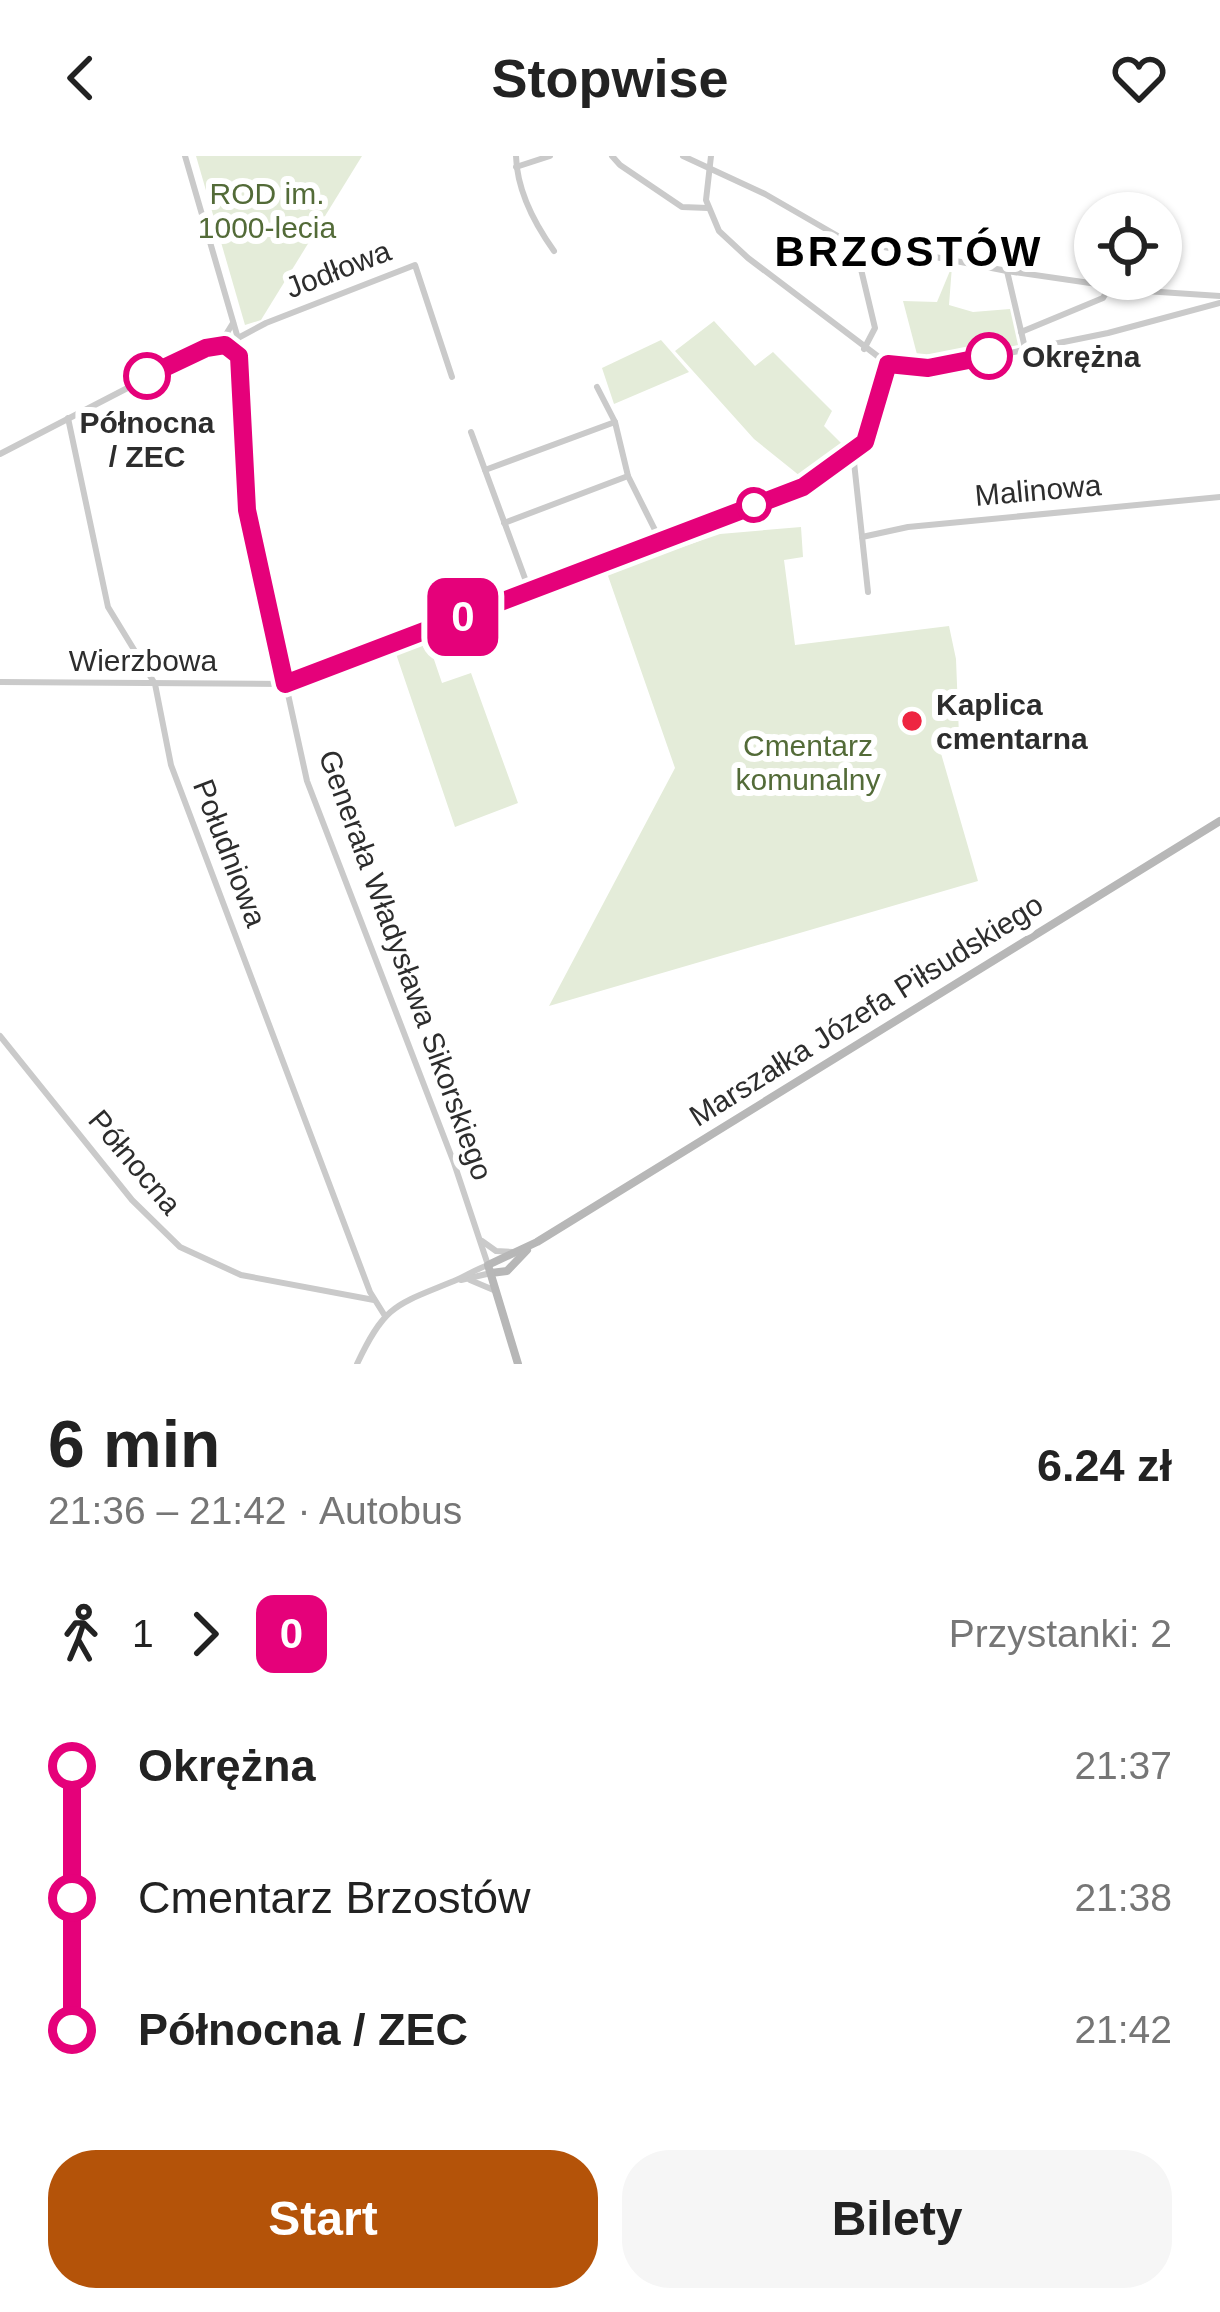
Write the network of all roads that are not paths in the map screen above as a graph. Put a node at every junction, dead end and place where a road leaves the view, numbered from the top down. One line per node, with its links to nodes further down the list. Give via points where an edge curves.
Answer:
1 (185, 156): 17 (street, Generała Władysława Sikorskiego)
2 (516, 156): 7 (street)
3 (550, 156): 7 (street)
4 (612, 156): 9 (street, via 682,207)
5 (683, 156): 8 (street)
6 (711, 156): 8 (street)
7 (516, 167): 11 (street)
8 (710, 168): 9 (street); 10 (street)
9 (708, 208): 22 (street, via 738,250)
10 (854, 242): 12 (street); 22 (street, via 874,328)
11 (554, 251)
12 (1007, 271): 13 (street); 18 (street)
13 (1074, 281)
14 (1182, 295): 15 (street)
15 (1220, 299): 21 (street)
16 (1098, 300): 18 (street)
17 (234, 320): 19 (street, Generała Władysława Sikorskiego); 20 (street)
18 (1021, 332): 21 (street)
19 (237, 337): 20 (street); 23 (street, Generała Władysława Sikorskiego); 25 (street, Jodłowa, via 415,265)
20 (225, 340): 23 (street); 27 (street)
21 (1024, 348): 24 (street, via 928,368)
22 (864, 349): 24 (street)
23 (239, 356): 42 (street, Generała Władysława Sikorskiego, via 247,510)
24 (888, 364): 30 (street, via 871,430)
25 (452, 377)
26 (597, 387): 28 (street)
27 (68, 418): 31 (street); 41 (street, Południowa, via 108,607)
28 (615, 422): 32 (street); 33 (street)
29 (471, 432): 32 (street)
30 (853, 453): 36 (street); 37 (street, via 803,487)
31 (0, 454)
32 (485, 470): 35 (street)
33 (628, 476): 35 (street); 37 (street)
34 (1220, 496): 36 (street, Malinowa)
35 (504, 523): 38 (street)
36 (862, 537): 39 (street)
37 (661, 542): 38 (street)
38 (530, 592): 42 (street)
39 (868, 592)
40 (0, 682): 41 (street, Wierzbowa)
41 (155, 684): 42 (street, Wierzbowa); 51 (street, Południowa, via 171,765)
42 (285, 684): 45 (street, Generała Władysława Sikorskiego, via 327,838)
43 (1220, 821): 46 (main road, Marszałka Józefa Piłsudskiego)
44 (0, 1036): 51 (street, Północna, via 179,1247 241,1275)
45 (481, 1240): 47 (street); 48 (street, Generała Władysława Sikorskiego)
46 (537, 1242): 47 (main road, Marszałka Józefa Piłsudskiego); 48 (main road, Marszałka Józefa Piłsudskiego, via 507,1271)
47 (516, 1252): 48 (main road, Marszałka Józefa Piłsudskiego)
48 (489, 1269): 49 (street); 50 (main road, Generała Władysława Sikorskiego)
49 (462, 1280): 50 (street); 52 (street, via 410,1297)
50 (496, 1291): 54 (main road, Generała Władysława Sikorskiego)
51 (374, 1300): 52 (street)
52 (385, 1316): 53 (street)
53 (357, 1364)
54 (518, 1364)

